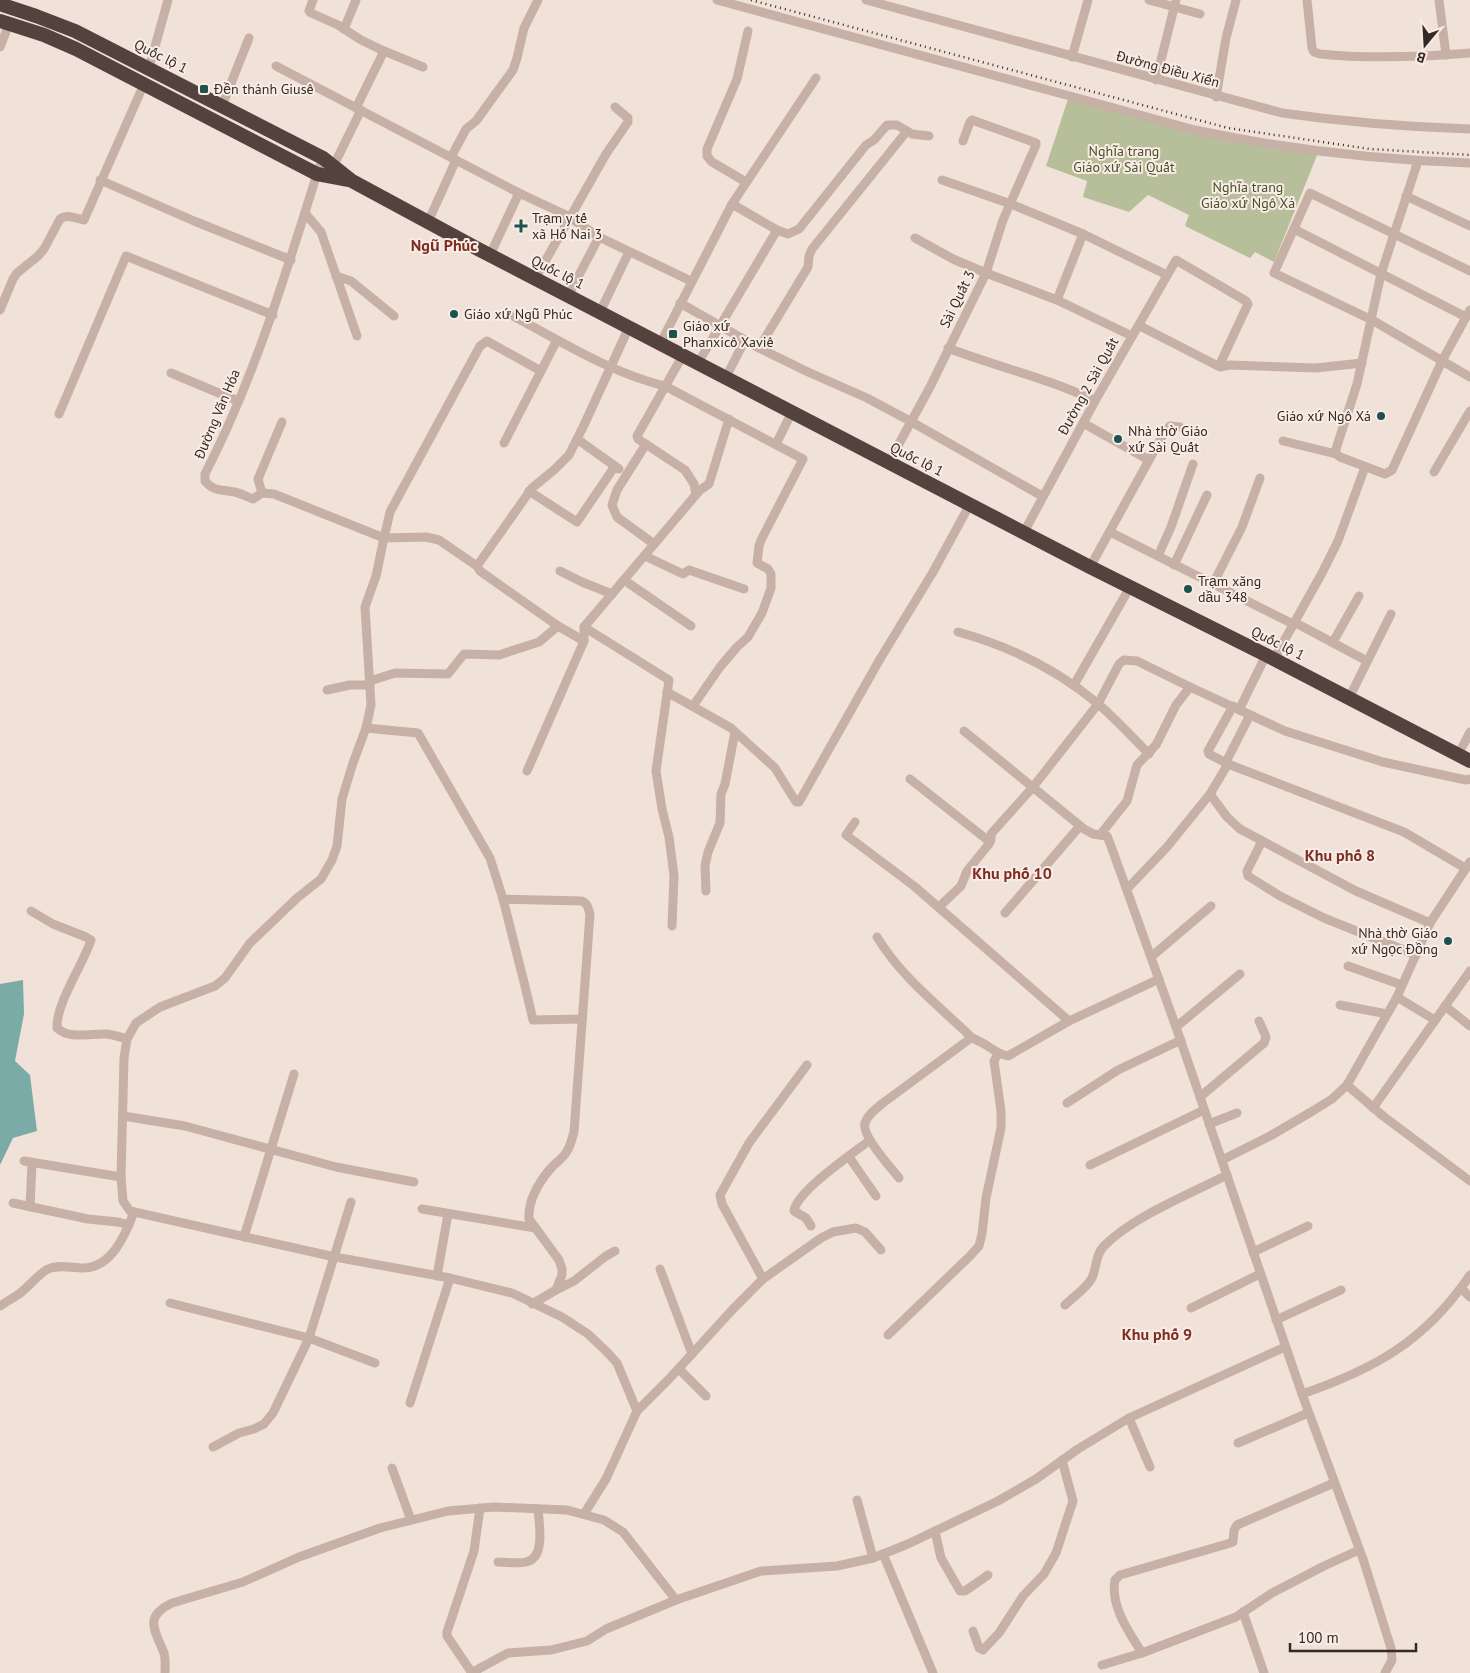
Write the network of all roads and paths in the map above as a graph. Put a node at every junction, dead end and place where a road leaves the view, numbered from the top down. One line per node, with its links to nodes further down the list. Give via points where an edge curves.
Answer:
1 (168, 0): 26 (street)
2 (313, 0): 16 (street, via 311,13)
3 (356, 0): 16 (street)
4 (538, 0): 38 (street, via 524,28 513,70 476,121 466,129)
5 (717, 0): 39 (street, via 1195,130 1284,146)
6 (866, 0): 23 (street, Đường Điều Xiển)
7 (1088, 0): 23 (street)
8 (1149, 0): 13 (street)
9 (1236, 0): 30 (street)
10 (1307, 0): 22 (street, via 1314,52 1338,56)
11 (1439, 0): 22 (street)
12 (0, 4): 26 (highway, Quốc lộ 1, via 75,31)
13 (1175, 4): 14 (street); 28 (street)
14 (1200, 14)
15 (4, 22): 19 (street); 29 (highway, Quốc lộ 1, via 76,49)
16 (344, 29): 20 (street)
17 (748, 31): 44 (street, via 738,78 707,149 707,156 712,162)
18 (250, 38): 31 (street)
19 (0, 47)
20 (384, 51): 25 (street); 33 (street, Đường Văn Hóa)
21 (1470, 54): 22 (street)
22 (1446, 55)
23 (1072, 57): 28 (street, Đường Điều Xiển)
24 (276, 66): 33 (street)
25 (423, 67)
26 (149, 68): 29 (highway); 31 (highway, Quốc lộ 1)
27 (816, 78): 44 (street)
28 (1156, 80): 30 (street, Đường Điều Xiển)
29 (144, 84): 41 (highway, Quốc lộ 1); 42 (street)
30 (1216, 97): 34 (street, Đường Điều Xiển, via 1282,113 1351,123)
31 (222, 106): 41 (highway, Quốc lộ 1)
32 (615, 107): 50 (street, via 628,118 628,122)
33 (358, 109): 38 (street); 41 (street, Đường Văn Hóa)
34 (1470, 129)
35 (906, 131): 36 (street); 54 (street, via 898,124 887,125 866,145 799,229 788,234); 87 (street, via 812,249 808,267)
36 (929, 136)
37 (963, 141): 48 (street, Sài Quất 3, via 972,120 1036,143)
38 (454, 159): 45 (street); 51 (street)
39 (1418, 161): 40 (street); 46 (street)
40 (1470, 163)
41 (325, 169): 49 (street, Đường Văn Hóa); 51 (highway, Quốc lộ 1)
42 (100, 180): 61 (street); 72 (street, via 84,220 68,216 60,219 44,249 13,279)
43 (942, 180): 48 (street)
44 (746, 182): 47 (street)
45 (518, 193): 50 (street); 60 (street)
46 (1406, 196): 52 (street); 56 (street)
47 (732, 204): 54 (street); 68 (street)
48 (1011, 204): 55 (street); 63 (street, Sài Quất 3)
49 (305, 213): 61 (street, Đường Văn Hóa); 66 (street, via 321,232)
50 (570, 219): 57 (street); 67 (street)
51 (428, 222): 60 (highway, Quốc lộ 1)
52 (1470, 226)
53 (1294, 229): 56 (street, via 1310,193); 65 (street); 78 (street, via 1274,273)
54 (777, 230): 79 (street)
55 (1083, 234): 64 (street); 70 (street)
56 (1394, 234): 62 (street); 65 (street)
57 (599, 237): 59 (street); 69 (street)
58 (914, 238): 63 (street)
59 (629, 252): 68 (street); 73 (street)
60 (490, 255): 67 (highway, Quốc lộ 1)
61 (291, 260): 75 (street, Đường Văn Hóa)
62 (1470, 271)
63 (986, 273): 70 (street); 88 (street, Sài Quất 3)
64 (1167, 274): 80 (street, Đường 2 Sài Quất); 94 (street, Đường 2 Sài Quất, via 1176,260 1248,304)
65 (1381, 274): 74 (street); 78 (street)
66 (336, 276): 76 (street, via 351,282); 82 (street)
67 (535, 279): 69 (highway, Quốc lộ 1)
68 (691, 281): 71 (street)
69 (568, 296): 73 (highway, Quốc lộ 1)
70 (1057, 300): 83 (street)
71 (680, 303): 79 (street); 86 (street)
72 (0, 310)
73 (600, 312): 81 (highway, Quốc lộ 1)
74 (1468, 314): 90 (street)
75 (272, 315): 100 (street, Đường Văn Hóa); 104 (street, via 126,256)
76 (394, 316)
77 (513, 316): 84 (street)
78 (1372, 320): 90 (street); 92 (street)
79 (720, 325): 85 (street); 91 (street)
80 (1140, 326): 83 (street, Đường 2 Sài Quất); 94 (street)
81 (629, 327): 86 (highway, Quốc lộ 1); 93 (street)
82 (357, 336)
83 (1132, 336): 101 (street, Đường 2 Sài Quất)
84 (557, 340): 93 (street); 95 (street)
85 (746, 340): 87 (street); 97 (street)
86 (660, 344): 89 (highway, Quốc lộ 1)
87 (759, 348): 106 (street)
88 (948, 348): 101 (street, via 1071,389); 106 (street, Sài Quất 3)
89 (683, 356): 91 (highway, Quốc lộ 1); 99 (street)
90 (1442, 361): 98 (street); 120 (street, via 1392,470 1385,474)
91 (698, 363): 97 (highway, Quốc lộ 1)
92 (1362, 363): 94 (street, via 1316,368); 115 (street)
93 (611, 366): 99 (street, via 642,381); 110 (street)
94 (1218, 366)
95 (541, 371): 112 (street); 134 (street, via 487,341 480,346 390,512)
96 (171, 373): 100 (street)
97 (726, 377): 103 (highway, Quốc lộ 1)
98 (1470, 377)
99 (665, 386): 105 (street); 113 (street, via 637,436)
100 (238, 401): 127 (street, Đường Văn Hóa, via 205,481 211,488 249,498)
101 (1095, 401): 108 (street, Đường 2 Sài Quất)
102 (1470, 411): 121 (street)
103 (792, 412): 114 (street); 117 (highway, Quốc lộ 1)
104 (59, 414)
105 (729, 419): 114 (street); 128 (street, via 709,484)
106 (910, 421): 117 (street, Sài Quất 3); 130 (street)
107 (282, 422): 127 (street, via 258,479)
108 (1083, 423): 116 (street); 130 (street, Đường 2 Sài Quất)
109 (1180, 427): 116 (street, via 1170,426)
110 (577, 439): 119 (street); 126 (street, via 568,455)
111 (1283, 441): 115 (street)
112 (504, 443)
113 (646, 444): 122 (street); 128 (street, via 685,470)
114 (776, 444): 165 (street, via 803,459 759,546 757,563 768,569 772,584 770,591 748,637 720,668)
115 (1336, 454): 120 (street)
116 (1149, 460): 133 (street)
117 (889, 462): 131 (highway, Quốc lộ 1)
118 (1192, 464): 137 (street)
119 (615, 466): 122 (street); 124 (street)
120 (1365, 467): 149 (street, via 1338,540)
121 (1434, 472)
122 (626, 474): 125 (street)
123 (1260, 478): 143 (street, via 1242,527)
124 (605, 481): 125 (street); 126 (street, via 577,522)
125 (617, 490): 135 (street, via 612,505 617,517)
126 (530, 491): 139 (street)
127 (262, 493): 134 (street, Đường Văn Hóa, via 274,494)
128 (696, 494): 135 (street)
129 (1207, 494): 138 (street)
130 (1042, 496): 132 (street, Đường 2 Sài Quất)
131 (970, 504): 132 (highway, Quốc lộ 1); 170 (street, via 799,802 774,768)
132 (1024, 532): 140 (highway, Quốc lộ 1)
133 (1110, 532): 137 (street); 140 (street)
134 (384, 538): 139 (street, via 426,537 439,540); 158 (street, via 365,607)
135 (654, 544): 136 (street)
136 (645, 556): 142 (street); 145 (street, via 684,574 689,570)
137 (1158, 556): 138 (street)
138 (1174, 565): 143 (street)
139 (477, 566): 150 (street)
140 (1090, 567): 144 (highway, Quốc lộ 1)
141 (560, 572): 146 (street)
142 (624, 580): 146 (street); 151 (street)
143 (1213, 584): 149 (street)
144 (1130, 587): 156 (highway, Quốc lộ 1); 159 (street)
145 (744, 589)
146 (612, 594): 152 (street)
147 (1359, 596): 155 (street)
148 (1391, 614): 157 (street)
149 (1293, 623): 155 (street); 156 (street)
150 (558, 626): 154 (street); 158 (street, via 539,642 499,655 464,654 448,674 395,673)
151 (691, 626)
152 (584, 627): 154 (street); 162 (street, via 669,680)
153 (958, 632): 159 (street, via 1012,650)
154 (584, 641): 175 (street)
155 (1333, 642): 157 (street)
156 (1270, 657): 163 (highway, Quốc lộ 1); 166 (street)
157 (1367, 661): 163 (street)
158 (370, 683): 161 (street); 168 (street, via 371,705)
159 (1074, 685): 164 (street)
160 (1190, 687): 164 (street, via 1137,661 1124,660); 166 (street); 172 (street, via 1176,705)
161 (327, 690)
162 (668, 692): 165 (street); 194 (street, via 656,772 670,837 674,876)
163 (1349, 698): 173 (highway, Quốc lộ 1)
164 (1098, 704): 172 (street); 178 (street)
165 (694, 706): 170 (street)
166 (1236, 708): 167 (street); 174 (street, via 1208,752)
167 (1250, 715): 174 (street); 177 (street, via 1285,731 1382,762)
168 (366, 728): 188 (street, via 418,733 490,858); 213 (street, via 342,799 332,860 321,879 250,943 225,978 215,986 151,1012 136,1023)
169 (964, 731): 178 (street)
170 (735, 732): 187 (street, via 721,794 722,815 705,866)
171 (1470, 732): 173 (street)
172 (1149, 754): 182 (street, via 1138,765 1127,801)
173 (1464, 758)
174 (1228, 761): 179 (street); 185 (street, via 1404,832)
175 (527, 771)
176 (910, 779): 184 (street)
177 (1470, 779)
178 (1033, 786): 181 (street); 184 (street, via 992,834)
179 (1210, 794): 183 (street, via 1227,818); 186 (street)
180 (855, 822): 190 (street, via 846,835)
181 (1080, 826): 182 (street); 192 (street)
182 (1100, 835): 186 (street, via 1107,836)
183 (1262, 841): 193 (street, via 1356,891); 196 (street, via 1247,871 1248,876 1315,913)
184 (990, 842): 190 (street, via 967,870 961,886)
185 (1468, 865): 193 (street)
186 (1127, 889): 197 (street)
187 (706, 891)
188 (502, 899): 207 (street, via 533,1020); 207 (street, via 586,903 590,914)
189 (1211, 906): 197 (street)
190 (939, 907): 209 (street)
191 (31, 912): 213 (street, via 91,940 72,981 57,1028 71,1035 108,1034)
192 (1005, 913)
193 (1430, 924): 196 (street)
194 (672, 926)
195 (877, 937): 214 (street, via 903,974)
196 (1416, 955): 202 (street)
197 (1151, 957): 201 (street)
198 (1348, 966): 202 (street)
199 (1470, 971): 205 (street)
200 (1240, 974): 212 (street)
201 (1159, 979): 209 (street); 212 (street)
202 (1402, 986): 203 (street)
203 (1396, 997): 206 (street); 208 (street)
204 (1340, 1005): 206 (street)
205 (1445, 1006): 208 (street); 211 (street)
206 (1387, 1014): 219 (street)
207 (582, 1020): 247 (street, via 574,1132 569,1149 552,1167 532,1198 528,1211)
208 (1435, 1020): 222 (street)
209 (1069, 1021): 216 (street, via 1008,1056)
210 (1259, 1021): 220 (street, via 1266,1037 1264,1043)
211 (1470, 1026)
212 (1176, 1027): 215 (street)
213 (127, 1038): 225 (street)
214 (971, 1038): 216 (street); 227 (street, via 870,1114 864,1125)
215 (1181, 1040): 220 (street); 221 (street, via 1118,1070)
216 (998, 1054): 269 (street, via 994,1061 1001,1111 1000,1128 979,1246)
217 (807, 1065): 258 (street, via 749,1143 720,1195)
218 (294, 1074): 228 (street)
219 (1347, 1085): 222 (street); 230 (street, via 1311,1112)
220 (1200, 1097): 223 (street)
221 (1067, 1103)
222 (1373, 1108): 235 (street)
223 (1204, 1110): 226 (street); 231 (street)
224 (1238, 1113): 226 (street)
225 (123, 1116): 228 (street, via 185,1126); 233 (street)
226 (1209, 1124): 230 (street)
227 (870, 1140): 229 (street); 234 (street)
228 (272, 1150): 236 (street, via 336,1167); 248 (street)
229 (849, 1157): 237 (street); 245 (street, via 813,1184 796,1204 794,1211)
230 (1222, 1160): 232 (street)
231 (1090, 1165)
232 (1227, 1175): 251 (street); 265 (street, via 1121,1231 1102,1247 1090,1281)
233 (121, 1177): 240 (street, via 28,1162); 242 (street, via 123,1201)
234 (899, 1178)
235 (1470, 1181)
236 (414, 1182)
237 (876, 1196)
238 (352, 1202): 252 (street)
239 (13, 1203): 240 (street)
240 (30, 1207): 244 (street)
241 (422, 1209): 243 (street)
242 (134, 1212): 244 (street); 248 (street)
243 (448, 1214): 247 (street); 256 (street)
244 (129, 1226): 266 (street, via 105,1261 85,1268 59,1266 48,1269)
245 (812, 1226)
246 (1308, 1226): 251 (street)
247 (535, 1228): 260 (street, via 559,1260 562,1275)
248 (244, 1237): 252 (street)
249 (881, 1250): 258 (street, via 865,1232 856,1228 845,1229 821,1238)
250 (615, 1251): 260 (street)
251 (1254, 1252): 254 (street)
252 (335, 1257): 256 (street); 270 (street)
253 (660, 1269): 272 (street)
254 (1260, 1274): 267 (street); 268 (street)
255 (1470, 1275): 259 (street)
256 (437, 1276): 257 (street)
257 (450, 1278): 264 (street, via 512,1293); 277 (street)
258 (763, 1279): 272 (street)
259 (1461, 1288): 262 (street); 275 (street, via 1413,1339 1383,1360)
260 (556, 1290): 264 (street)
261 (1341, 1290): 268 (street)
262 (1470, 1297)
263 (170, 1303): 270 (street)
264 (532, 1304): 278 (street, via 562,1317 588,1334 618,1363)
265 (1065, 1305)
266 (0, 1306)
267 (1190, 1308)
268 (1276, 1320): 271 (street)
269 (888, 1335)
270 (309, 1338): 273 (street); 282 (street, via 273,1413 264,1424)
271 (1285, 1347): 275 (street); 280 (street)
272 (692, 1354): 274 (street)
273 (375, 1363)
274 (679, 1369): 276 (street); 278 (street)
275 (1302, 1394): 279 (street)
276 (706, 1396)
277 (410, 1403)
278 (637, 1411): 290 (street, via 606,1480)
279 (1308, 1413): 281 (street); 286 (street)
280 (1129, 1418): 283 (street); 284 (street)
281 (1238, 1443)
282 (213, 1447)
283 (1062, 1460): 292 (street, via 998,1501); 300 (street, via 1073,1501 1051,1564 983,1650 979,1648)
284 (1150, 1467)
285 (392, 1468): 291 (street)
286 (1334, 1483): 293 (street); 301 (street, via 1237,1525 1233,1542 1120,1575 1115,1580 1114,1600)
287 (856, 1500): 295 (street)
288 (480, 1508): 289 (street); 291 (street, via 448,1511); 304 (street, via 474,1551 447,1632)
289 (538, 1509): 290 (street); 296 (street, via 539,1542 535,1558 526,1562)
290 (584, 1514): 298 (street, via 604,1520 623,1532)
291 (411, 1520): 303 (street, via 299,1557 243,1582 163,1607 153,1623 166,1661)
292 (935, 1531): 294 (street); 297 (street, via 941,1558 960,1591)
293 (1359, 1550): 299 (street, via 1272,1593); 307 (street, via 1391,1648 1392,1660)
294 (883, 1554): 295 (street); 305 (street)
295 (873, 1558): 298 (street, via 837,1566 761,1572)
296 (498, 1562)
297 (988, 1575)
298 (676, 1600): 304 (street, via 606,1629 587,1641 551,1650 508,1653)
299 (1243, 1612): 301 (street); 306 (street)
300 (973, 1631)
301 (1142, 1653): 302 (street)
302 (1102, 1665)
303 (165, 1673)
304 (471, 1673)
305 (933, 1673)
306 (1264, 1673)
307 (1384, 1673)

